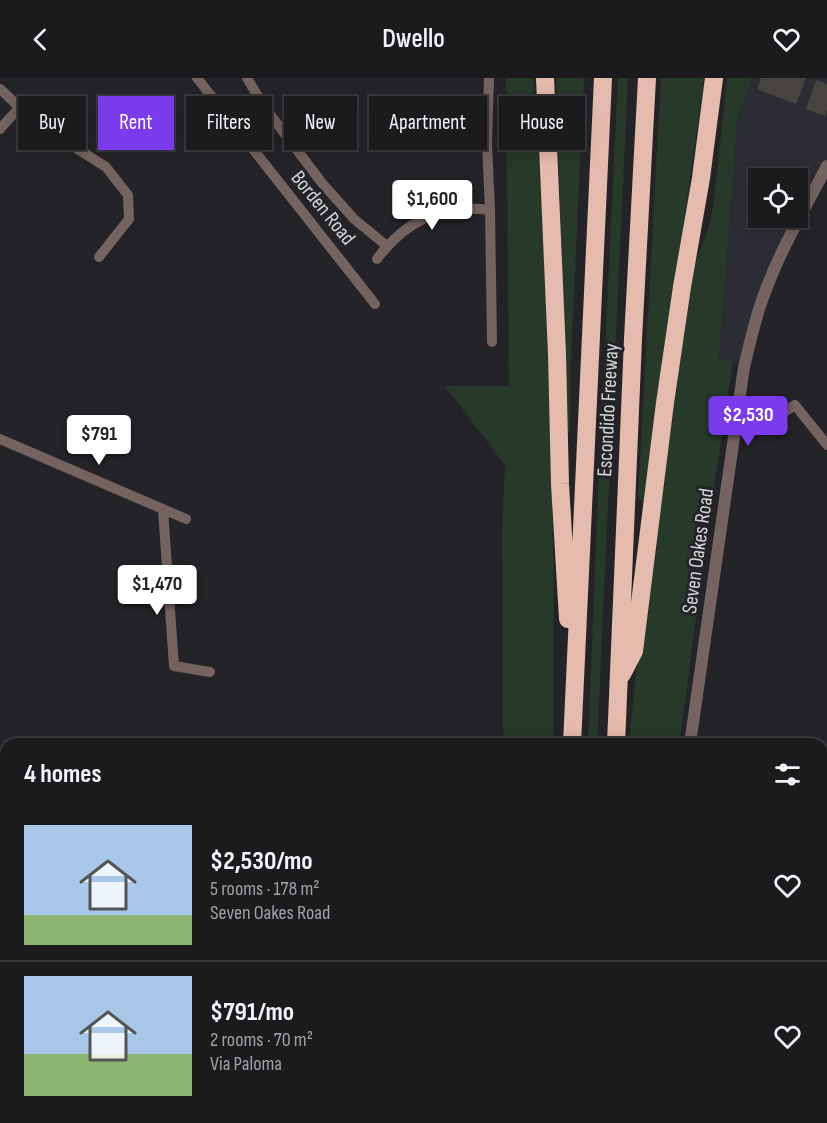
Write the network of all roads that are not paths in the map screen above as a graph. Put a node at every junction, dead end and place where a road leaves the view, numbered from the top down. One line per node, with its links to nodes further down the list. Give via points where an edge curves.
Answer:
1 (197, 78): 18 (street, Borden Road)
2 (247, 78): 15 (street, via 322,183 354,219)
3 (489, 78): 14 (street)
4 (544, 78): 27 (highway, via 560,484)
5 (603, 78): 27 (highway, Escondido Freeway)
6 (647, 78): 26 (highway, Escondido Freeway)
7 (714, 78): 26 (highway, via 665,403 634,651)
8 (0, 89): 9 (street)
9 (18, 107)
10 (18, 109): 11 (street)
11 (0, 129)
12 (79, 150): 16 (street, via 106,167 128,195 129,219)
13 (827, 166): 30 (street, Seven Oakes Road, via 778,261 753,329 744,367)
14 (490, 210): 15 (street, via 443,211 409,226); 19 (street)
15 (387, 246): 17 (street)
16 (99, 257)
17 (377, 259)
18 (375, 304)
19 (492, 342)
20 (778, 416): 22 (street, via 795,405)
21 (0, 439): 23 (street)
22 (827, 445)
23 (164, 510): 24 (street); 25 (street, via 174,666)
24 (186, 519)
25 (210, 672)
26 (619, 681): 29 (highway, Escondido Freeway)
27 (574, 698): 28 (highway, Escondido Freeway)
28 (572, 738)
29 (616, 738)
30 (691, 738)

